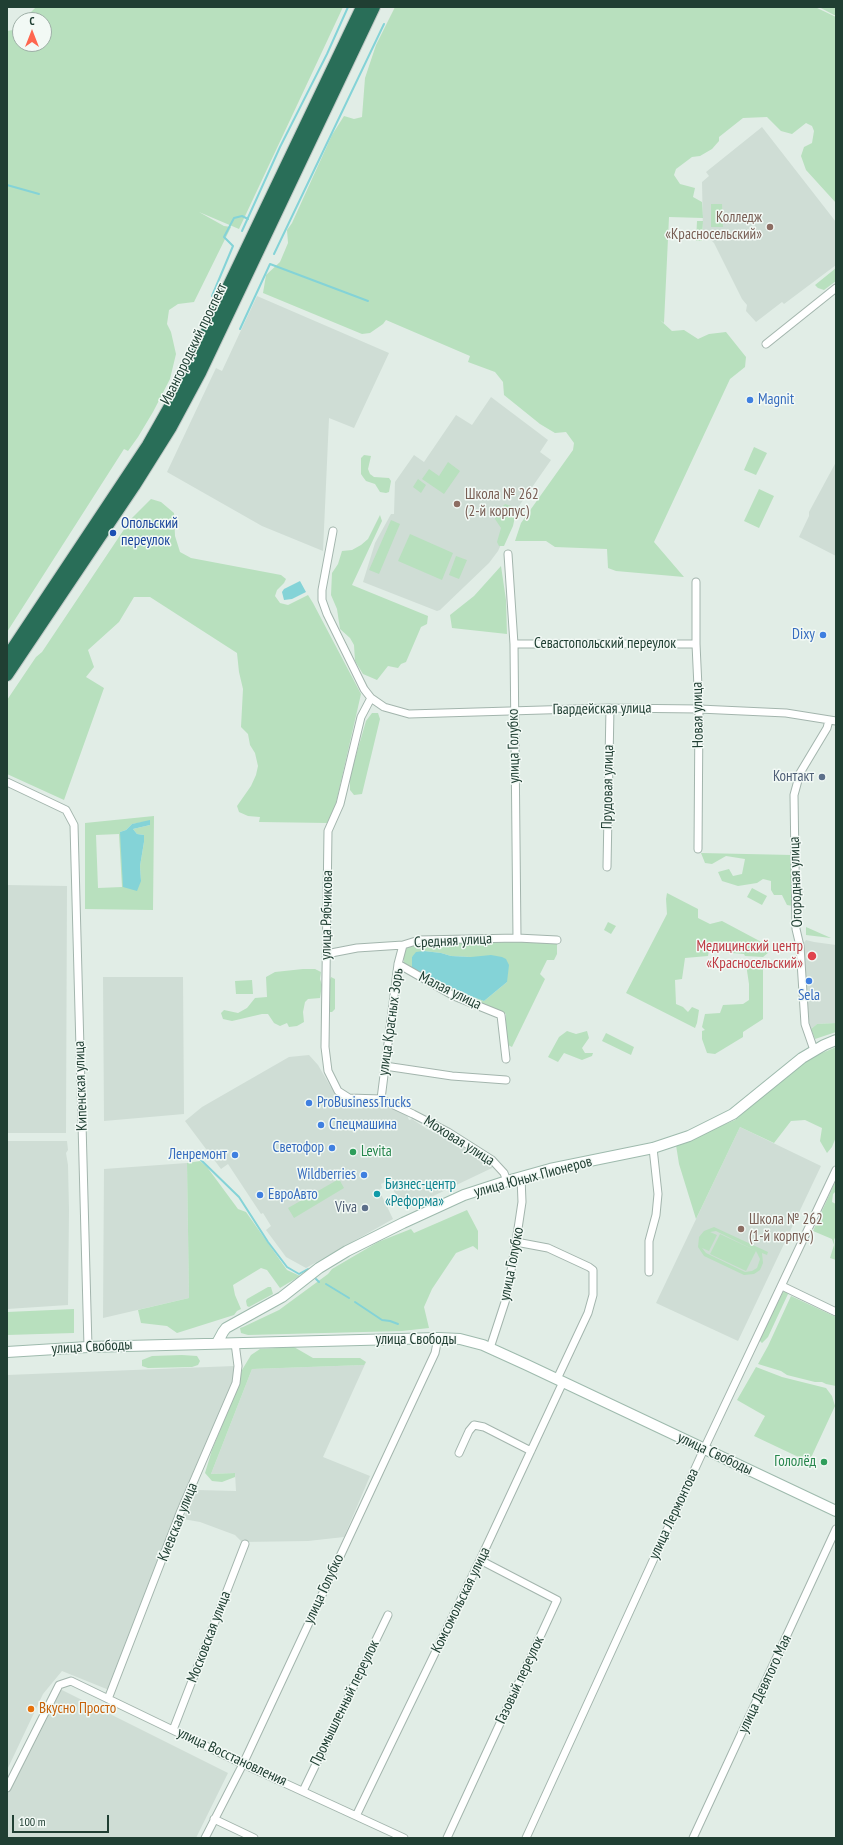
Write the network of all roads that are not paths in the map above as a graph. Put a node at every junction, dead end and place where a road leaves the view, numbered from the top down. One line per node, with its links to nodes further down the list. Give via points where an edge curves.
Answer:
1 (362, 7): 10 (highway, Ивангородский проспект, via 178,392 141,456)
2 (374, 7): 11 (highway, Ивангородский проспект, via 200,373 174,421 130,492)
3 (836, 288): 4 (street)
4 (766, 344)
5 (333, 531): 12 (street, via 322,600)
6 (508, 554): 8 (street, улица Голубко)
7 (696, 582): 9 (street, Новая улица)
8 (514, 644): 9 (street, Севастопольский переулок); 15 (street, улица Голубко)
9 (696, 644): 14 (street, Новая улица)
10 (7, 657)
11 (7, 675)
12 (371, 698): 15 (street, Гвардейская улица, via 384,707 409,714); 23 (street, улица Рябчикова, via 361,717 340,804 328,831)
13 (610, 708): 14 (street, Гвардейская улица); 15 (street, Гвардейская улица); 19 (street, Прудовая улица)
14 (699, 709): 16 (street, Гвардейская улица, via 786,713); 18 (street, Новая улица)
15 (514, 711): 20 (street, улица Голубко)
16 (832, 720): 26 (street, Огородная улица, via 800,773 794,795 796,929 800,946 805,1024)
17 (7, 782): 42 (street, Кипенская улица, via 66,810 74,825)
18 (698, 849)
19 (607, 867)
20 (517, 938): 21 (street, Средняя улица); 22 (street, Средняя улица, via 419,940)
21 (557, 940)
22 (403, 945): 23 (street, Средняя улица, via 357,948); 24 (street, улица Красных Зорь)
23 (326, 954): 30 (street, улица Рябчикова, via 325,1047 328,1071 338,1091 349,1098)
24 (398, 964): 27 (street, Малая улица, via 454,996 501,1015); 28 (street, улица Красных Зорь)
25 (836, 1040): 26 (main road, улица Юных Пионеров)
26 (814, 1050): 31 (main road, улица Юных Пионеров, via 728,1116 689,1136)
27 (506, 1059)
28 (385, 1066): 29 (street, via 452,1076); 30 (street, улица Красных Зорь)
29 (506, 1080)
30 (381, 1099): 34 (street, Моховая улица, via 441,1129 492,1160 504,1173)
31 (653, 1148): 33 (main road, улица Юных Пионеров); 36 (street, via 658,1194 649,1241)
32 (836, 1170): 37 (street, улица Лермонтова)
33 (521, 1177): 34 (main road, улица Юных Пионеров); 35 (street, улица Голубко, via 522,1202)
34 (507, 1181): 40 (main road, улица Юных Пионеров, via 464,1195 347,1252 319,1268 282,1297 226,1328)
35 (516, 1242): 43 (street, улица Голубко, via 506,1299); 45 (street, Комсомольская улица, via 548,1248 593,1270 594,1295)
36 (649, 1272)
37 (782, 1286): 38 (street); 46 (street, улица Лермонтова)
38 (836, 1312)
39 (438, 1338): 41 (main road, улица Свободы); 43 (main road, улица Свободы, via 460,1339); 56 (street, улица Голубко, via 435,1353)
40 (217, 1343): 41 (main road, улица Свободы); 42 (main road, улица Свободы)
41 (235, 1343): 54 (street, Киевская улица, via 238,1366 236,1383 180,1513)
42 (88, 1346): 44 (main road, улица Свободы)
43 (490, 1348): 45 (main road, улица Свободы)
44 (7, 1352)
45 (560, 1381): 46 (main road, улица Свободы); 47 (street, Комсомольская улица)
46 (704, 1449): 49 (main road, улица Свободы); 65 (street, улица Лермонтова)
47 (531, 1451): 48 (street, via 484,1427 474,1425); 52 (street, Комсомольская улица)
48 (459, 1453)
49 (836, 1511)
50 (836, 1529): 66 (street, улица Девятого Мая)
51 (245, 1544): 55 (street, Московская улица)
52 (480, 1560): 59 (street, Комсомольская улица); 64 (street, Газовый переулок, via 557,1600)
53 (388, 1615): 58 (street, Промышленный переулок)
54 (108, 1699): 55 (street, улица Восстановления); 57 (street, улица Восстановления, via 71,1681 59,1685)
55 (173, 1730): 56 (street, улица Восстановления)
56 (242, 1764): 58 (street, улица Восстановления); 60 (street, улица Голубко)
57 (7, 1788)
58 (303, 1791): 59 (street, улица Восстановления)
59 (356, 1816): 63 (street, улица Восстановления)
60 (214, 1819): 61 (street, улица Голубко); 62 (street)
61 (205, 1838)
62 (254, 1838)
63 (404, 1838)
64 (447, 1838)
65 (526, 1838)
66 (693, 1838)

